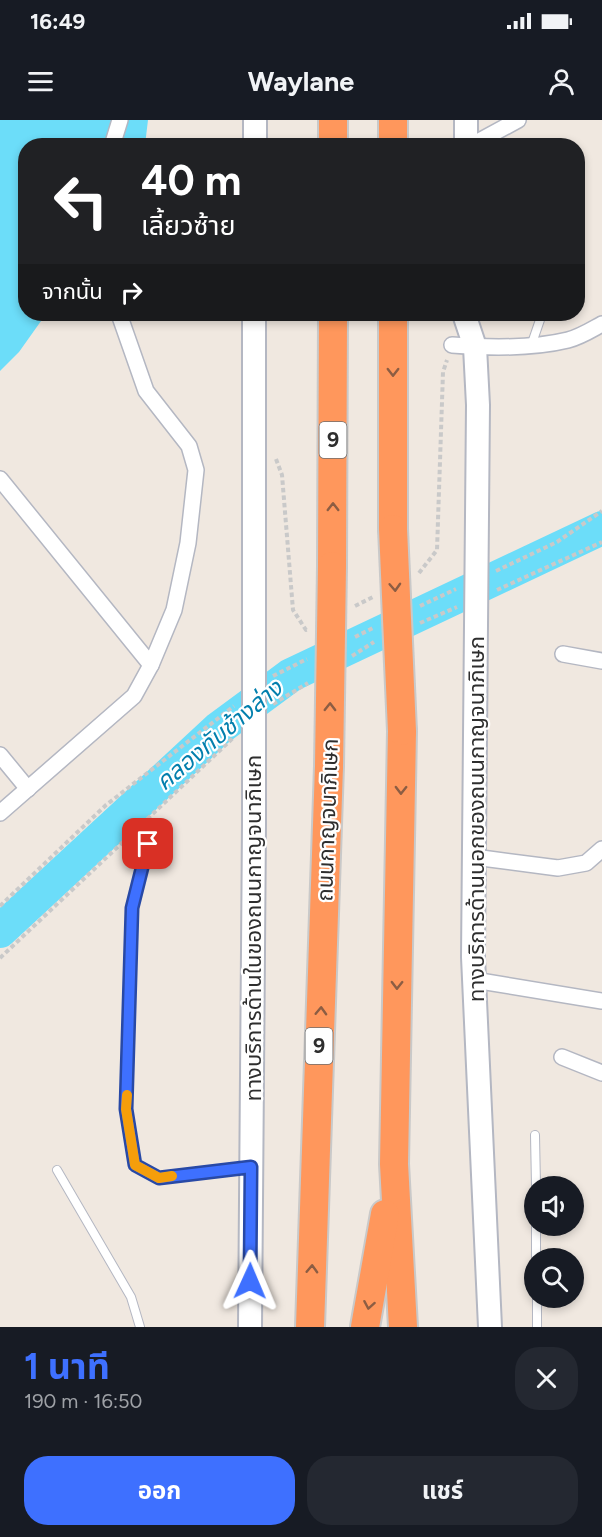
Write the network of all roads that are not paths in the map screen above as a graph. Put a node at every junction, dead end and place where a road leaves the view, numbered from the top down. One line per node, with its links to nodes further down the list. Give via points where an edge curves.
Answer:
1 (120, 120): 7 (street)
2 (255, 120): 8 (main road)
3 (333, 120): 9 (highway)
4 (393, 120): 10 (highway)
5 (466, 120): 11 (main road)
6 (518, 120): 12 (street)
7 (114, 138)
8 (255, 138)
9 (333, 138)
10 (393, 138)
11 (466, 138)
12 (485, 138)
13 (122, 321): 26 (street, via 147,391 189,446 196,470 188,543 174,610)
14 (254, 321): 39 (main road, ทางบริการด้านในของถนนกาญจนาภิเษก)
15 (333, 321): 45 (highway, ถนนกาญจนาภิเษก / 9, one-way to 15, bridge, via 329,766)
16 (393, 321): 38 (highway, one-way to 38, bridge, via 393,529 402,731)
17 (467, 321): 22 (main road, ทางบริการด้านนอกของถนนกาญจนาภิเษก)
18 (540, 321): 21 (lane)
19 (602, 324): 21 (street, via 570,340)
20 (452, 345): 22 (street)
21 (531, 346): 22 (street)
22 (476, 347): 32 (main road, ทางบริการด้านนอกของถนนกาญจนาภิเษก)
23 (0, 479): 26 (street)
24 (563, 654): 25 (street)
25 (602, 661)
26 (151, 665): 28 (street, via 134,696)
27 (0, 755): 28 (street)
28 (28, 789): 29 (street)
29 (0, 813)
30 (148, 844): 39 (lane, via 132,908 126,1109 135,1165 159,1178)
31 (602, 849): 32 (street, via 586,863 558,868)
32 (474, 857): 33 (main road, ทางบริการด้านนอกของถนนกาญจนาภิเษก)
33 (474, 980): 34 (street); 48 (main road, ทางบริการด้านนอกของถนนกาญจนาภิเษก)
34 (602, 1001)
35 (562, 1057): 36 (street)
36 (602, 1073)
37 (535, 1135): 41 (lane)
38 (394, 1164): 46 (highway, one-way to 46); 47 (highway)
39 (251, 1167): 44 (main road, ทางบริการด้านในของถนนกาญจนาภิเษก)
40 (57, 1170): 43 (lane, via 131,1297)
41 (536, 1176)
42 (537, 1308): 49 (lane)
43 (140, 1327)
44 (250, 1327)
45 (310, 1327)
46 (365, 1327)
47 (403, 1327)
48 (490, 1327)
49 (537, 1327)

